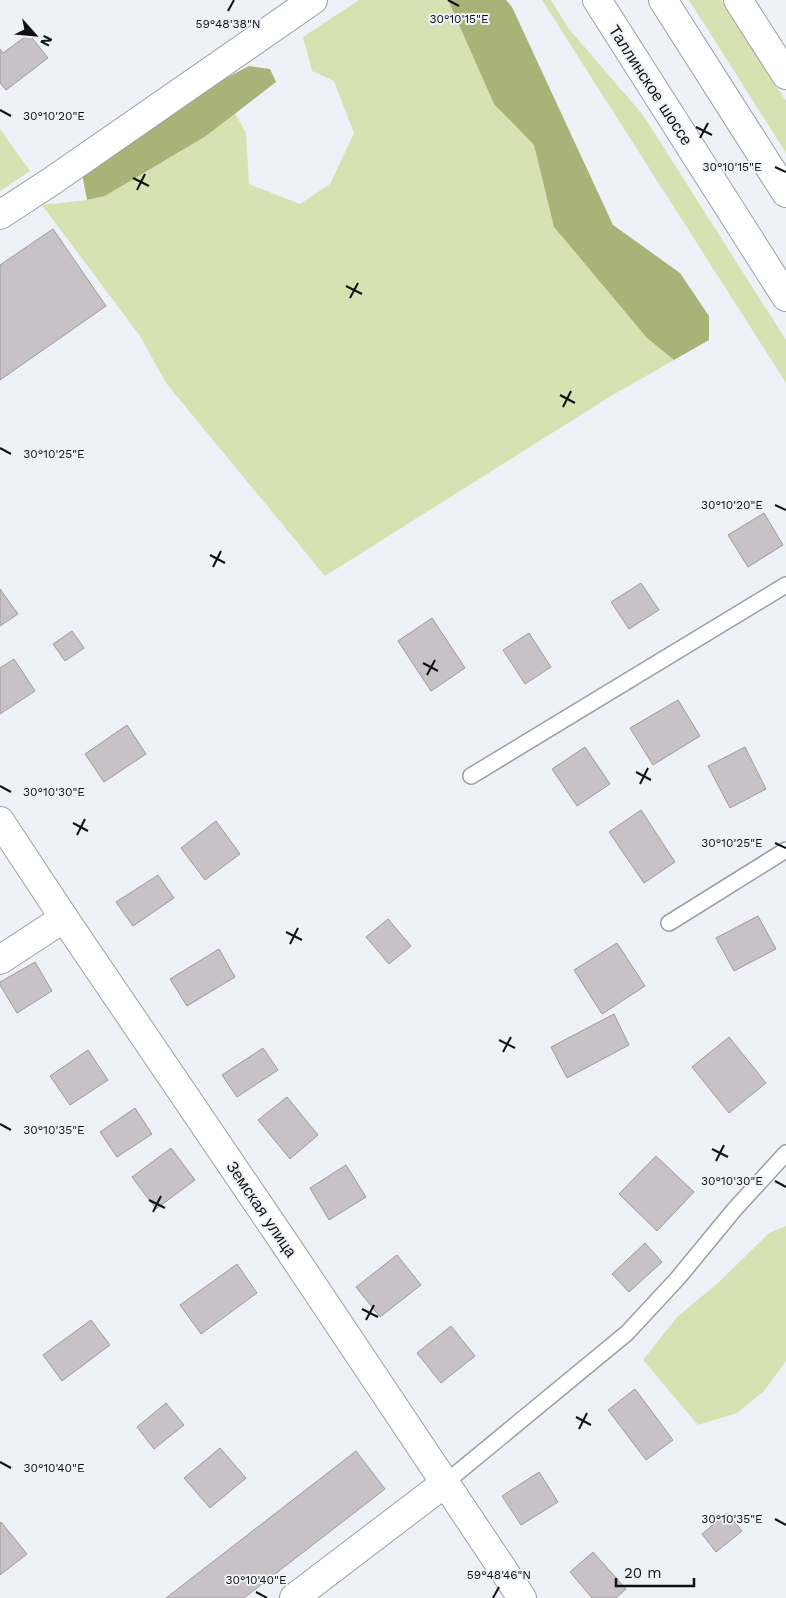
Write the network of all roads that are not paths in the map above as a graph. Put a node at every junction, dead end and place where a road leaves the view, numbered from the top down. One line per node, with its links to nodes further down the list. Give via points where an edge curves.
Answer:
1 (313, 0): 7 (street)
2 (597, 0): 8 (street, Таллинское шоссе)
3 (663, 0): 6 (street)
4 (738, 0): 5 (street)
5 (786, 75)
6 (786, 193)
7 (0, 215)
8 (786, 297)
9 (786, 585): 10 (lane)
10 (471, 776)
11 (0, 821): 13 (street, Земская улица)
12 (786, 850): 14 (lane)
13 (64, 918): 15 (street); 17 (street, Земская улица)
14 (669, 923)
15 (0, 960)
16 (786, 1153): 17 (lane, via 627,1333)
17 (445, 1483): 18 (street); 19 (street, Земская улица)
18 (294, 1598)
19 (522, 1598)

